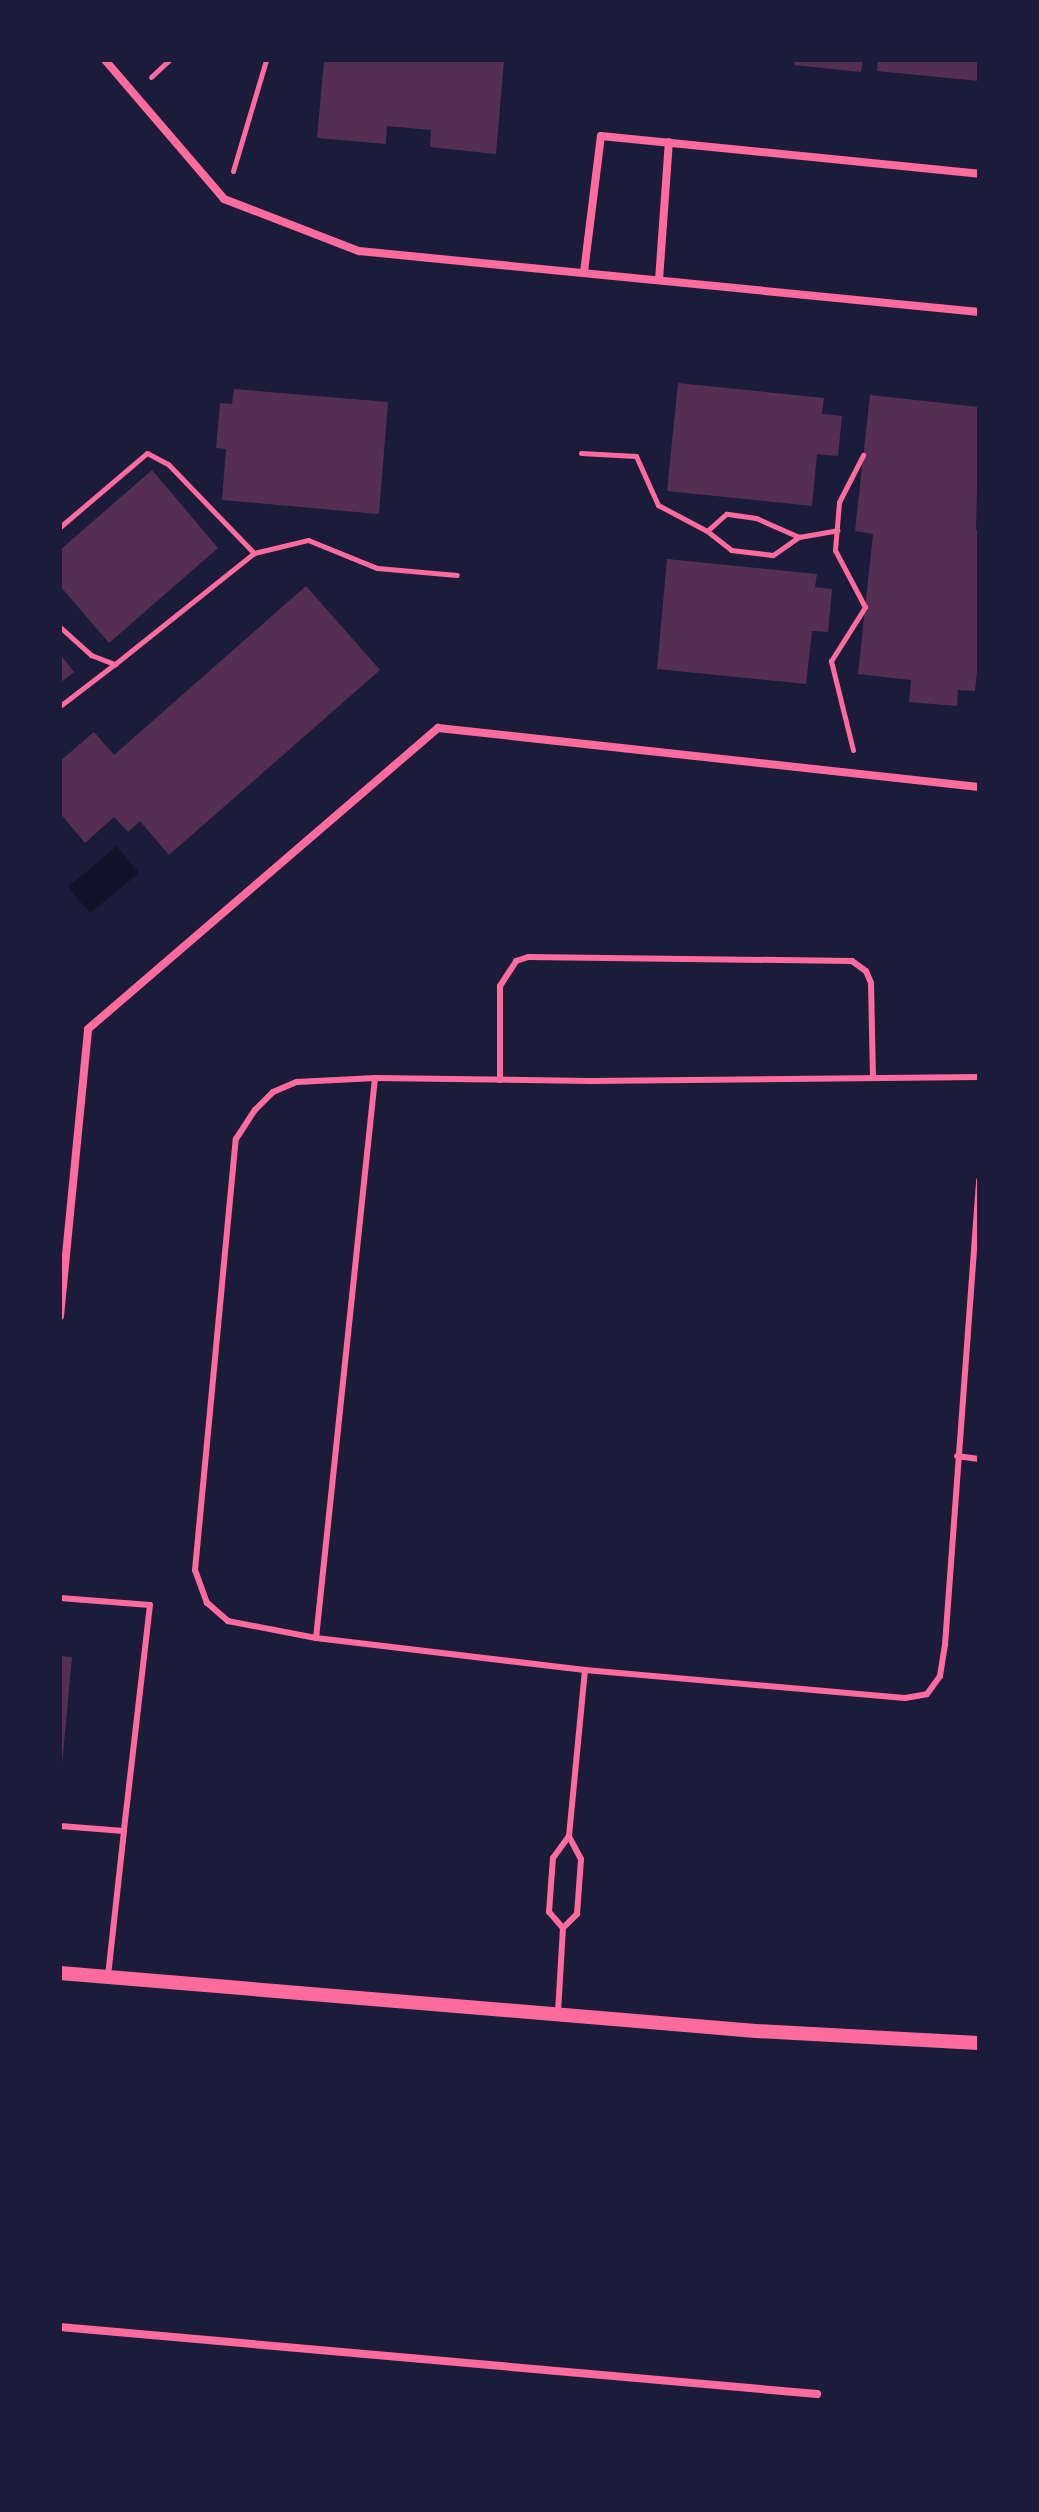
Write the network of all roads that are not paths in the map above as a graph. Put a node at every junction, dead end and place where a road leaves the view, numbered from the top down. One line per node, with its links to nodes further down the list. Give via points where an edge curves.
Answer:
1 (105, 60): 4 (street, via 224,199 359,251)
2 (669, 142): 3 (street); 4 (street, via 601,136); 5 (street)
3 (979, 174)
4 (584, 272): 5 (street)
5 (659, 280): 6 (street)
6 (979, 312)
7 (979, 787): 13 (street, via 438,728 88,1029)
8 (873, 1077): 9 (lane); 11 (lane); 11 (lane, via 871,983 866,971 852,961 528,957 516,961 500,986)
9 (979, 1077)
10 (375, 1078): 11 (lane); 17 (lane); 17 (lane, via 297,1082 273,1092 236,1139 195,1570 207,1603 228,1621)
11 (500, 1080)
12 (979, 1180): 14 (lane)
13 (60, 1316)
14 (957, 1456): 15 (lane); 18 (lane, via 945,1645 940,1676 927,1694 905,1698)
15 (979, 1459)
16 (60, 1598): 20 (lane, via 150,1605)
17 (316, 1638): 18 (lane)
18 (585, 1670): 21 (lane)
19 (60, 1826): 20 (lane)
20 (124, 1831): 24 (lane)
21 (569, 1836): 22 (lane, via 581,1859 577,1914); 22 (lane, via 553,1858 549,1912)
22 (563, 1928): 25 (lane)
23 (60, 1973): 24 (street)
24 (108, 1977): 25 (street)
25 (558, 2014): 26 (street)
26 (979, 2043)
27 (60, 2327): 28 (street)
28 (817, 2394)

